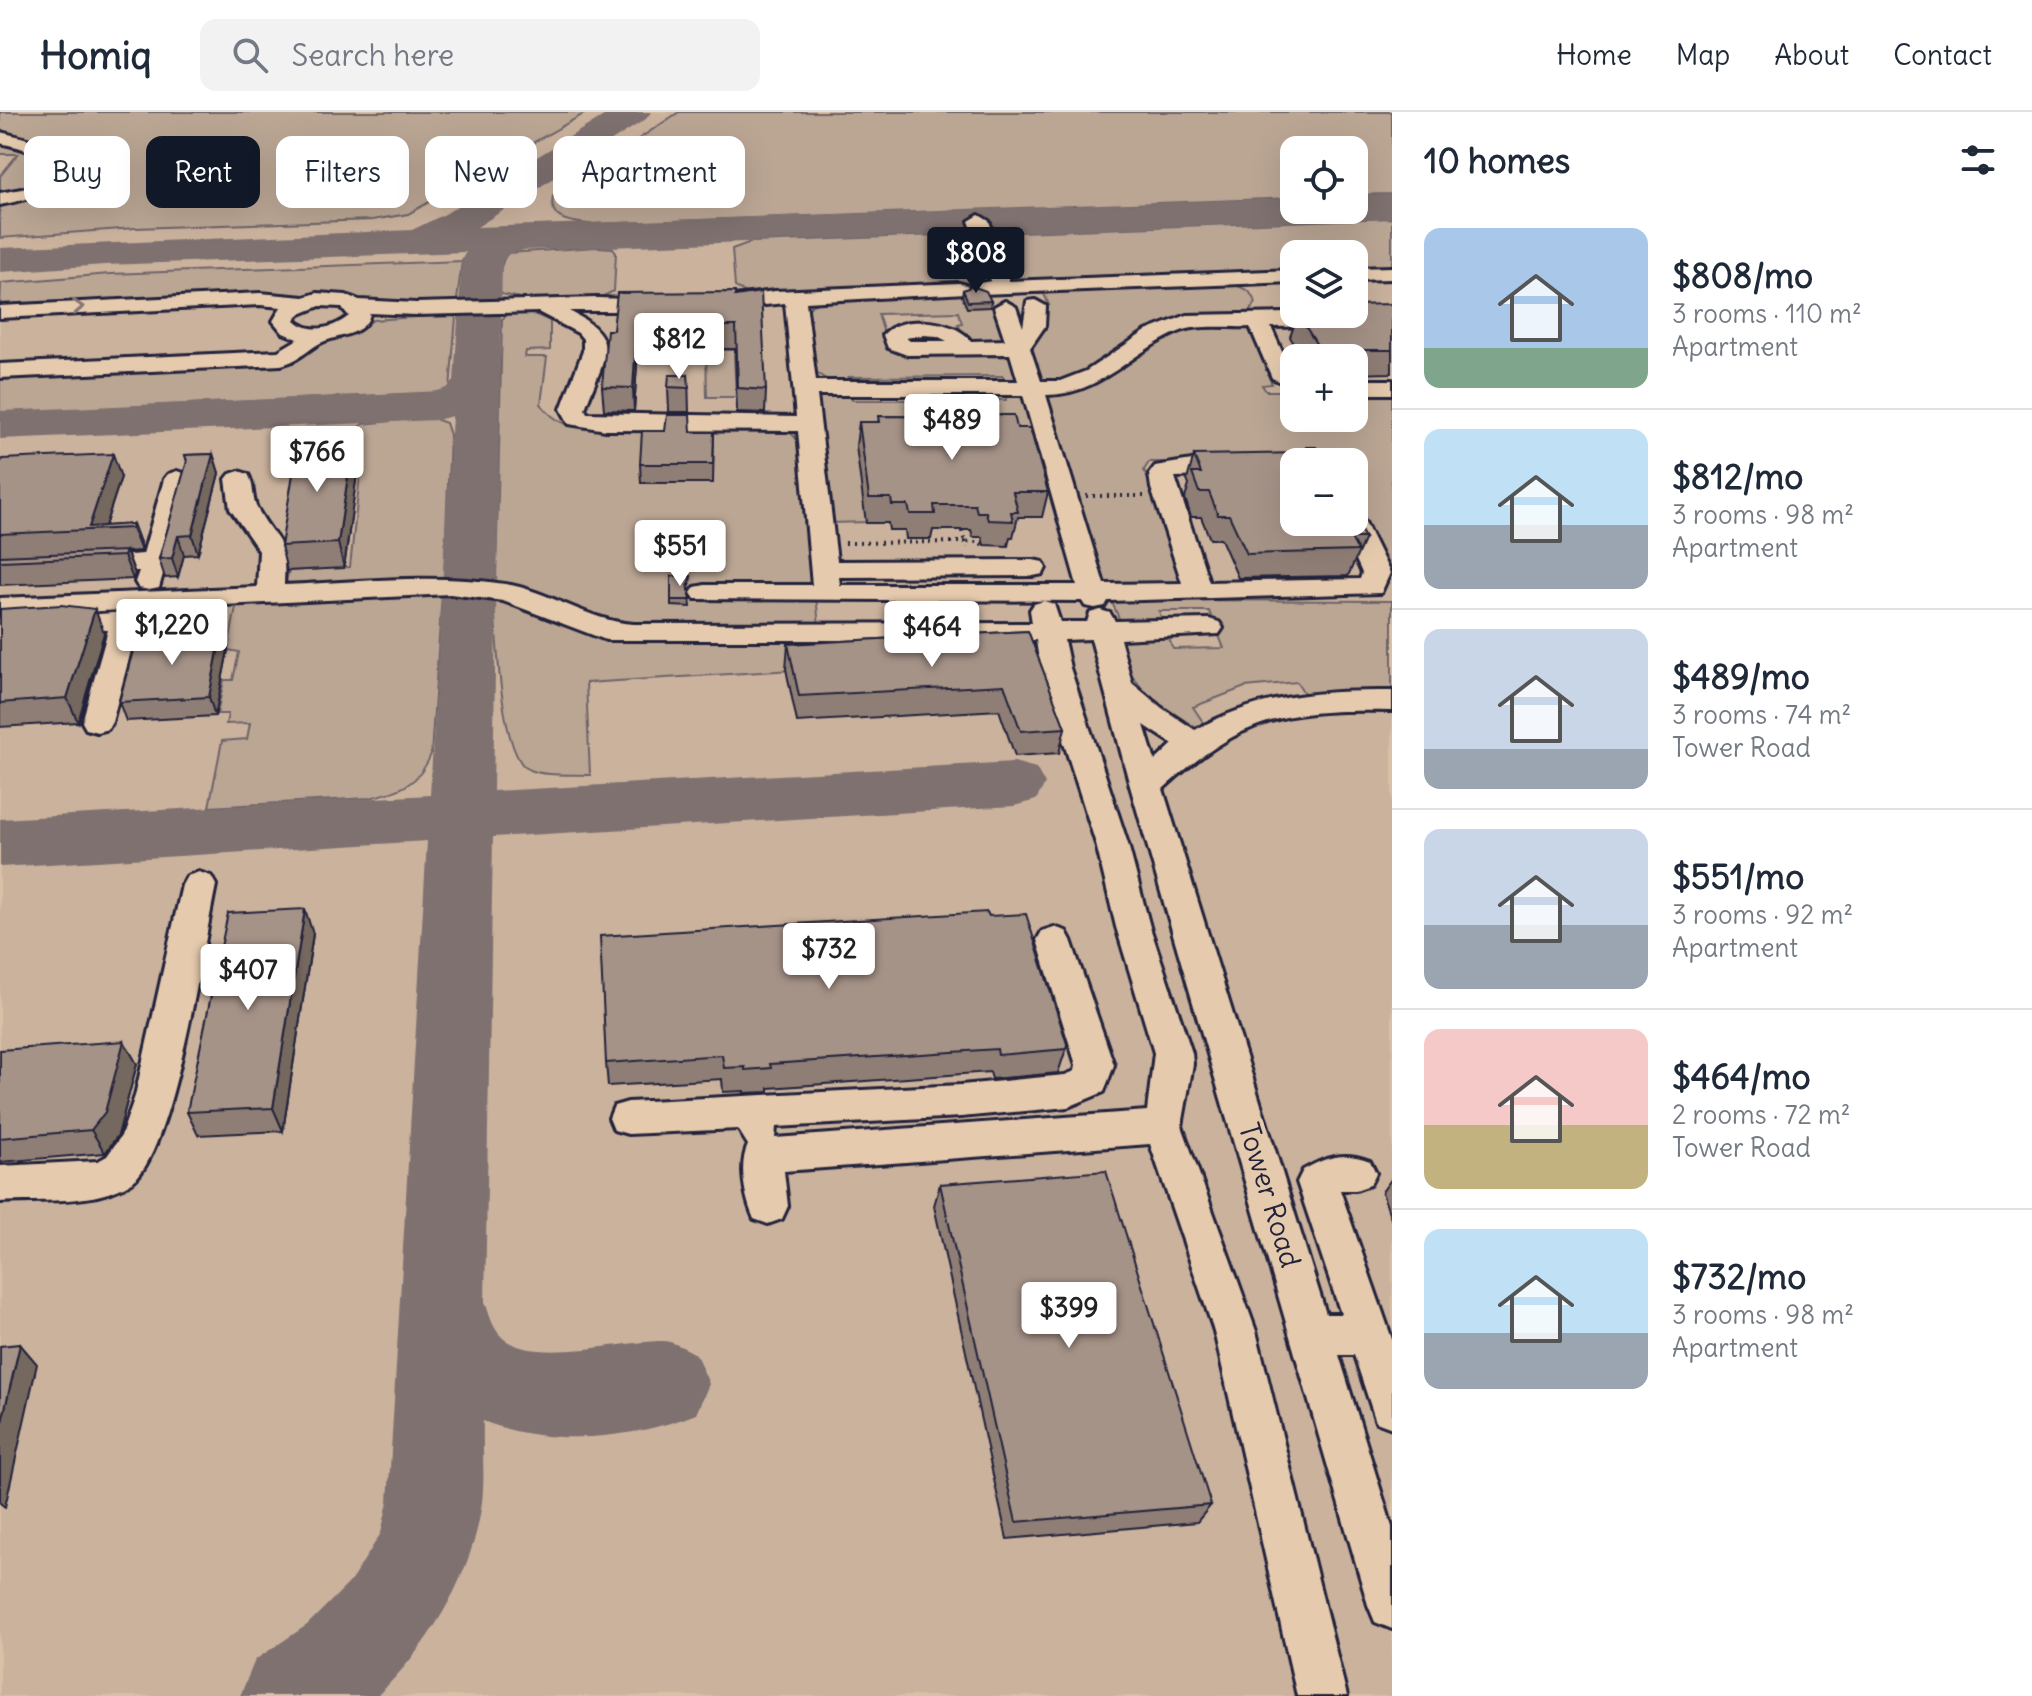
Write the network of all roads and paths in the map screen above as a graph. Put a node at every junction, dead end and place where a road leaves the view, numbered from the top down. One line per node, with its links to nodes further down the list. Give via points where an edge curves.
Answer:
1 (0, 137): 2 (street, via 43,149 53,160 56,175 38,191)
2 (0, 199)
3 (979, 221): 12 (street, Tower Road)
4 (1392, 273): 5 (street)
5 (1368, 274)
6 (1280, 280): 7 (street)
7 (1255, 286): 11 (street); 13 (street); 20 (street)
8 (1392, 287): 9 (street)
9 (1368, 288)
10 (959, 289): 14 (street)
11 (1280, 289)
12 (997, 291): 13 (street); 24 (street, Tower Road)
13 (1032, 295): 24 (street, via 1034,326)
14 (795, 296): 16 (street, via 686,305); 30 (street)
15 (302, 303): 17 (street, one-way to 15, via 260,299); 18 (street, via 332,299); 21 (street, via 285,316)
16 (542, 306): 18 (street); 32 (street, via 586,328 594,338 574,415 586,422)
17 (0, 312)
18 (356, 313): 22 (street, via 344,330)
19 (1392, 318): 20 (street)
20 (1264, 319): 27 (street); 31 (street, via 1176,325 1084,382)
21 (291, 329): 22 (street); 25 (street, via 280,350)
22 (319, 334): 25 (street, via 288,356)
23 (964, 347): 24 (street)
24 (1019, 347): 31 (street, Tower Road)
25 (257, 359): 26 (street)
26 (0, 371)
27 (1280, 373)
28 (1368, 387): 29 (street)
29 (1392, 387)
30 (806, 388): 31 (street); 33 (street)
31 (1033, 389): 38 (street, Tower Road)
32 (616, 423): 33 (street); 34 (street, via 642,438)
33 (808, 424): 46 (street)
34 (689, 445)
35 (1280, 467): 39 (street, via 1169,469 1162,474)
36 (177, 479): 44 (street)
37 (239, 479): 51 (street, via 243,509 272,551)
38 (1065, 496): 39 (path); 54 (street, Tower Road)
39 (1166, 496): 49 (street)
40 (957, 513): 42 (path)
41 (1359, 536): 49 (street, via 1376,573 1371,587)
42 (965, 542): 43 (path); 46 (path); 47 (path)
43 (1001, 547)
44 (154, 562): 45 (street); 53 (street)
45 (67, 566)
46 (824, 568): 47 (street); 48 (street); 50 (street)
47 (971, 569): 48 (street)
48 (1037, 581): 54 (street); 57 (street)
49 (1198, 589): 54 (street)
50 (705, 593)
51 (270, 595): 53 (street); 57 (street, via 442,586 484,589 520,596 606,631 634,633)
52 (0, 607): 53 (street)
53 (132, 608): 55 (street); 60 (street)
54 (1098, 611): 56 (street); 57 (street); 58 (street, Tower Road)
55 (0, 626)
56 (1209, 628)
57 (1047, 631): 67 (street, via 1173,1053)
58 (1119, 687): 61 (street); 62 (street, Tower Road)
59 (1392, 701): 61 (street, via 1331,699 1284,705 1229,724)
60 (97, 722)
61 (1194, 744): 62 (street)
62 (1146, 786): 72 (street, Tower Road)
63 (199, 885): 70 (street, via 154,1096 130,1158 103,1178)
64 (1054, 940): 65 (street, via 1095,1065 1084,1087 961,1101)
65 (754, 1112): 66 (street); 68 (street)
66 (628, 1118)
67 (1163, 1126): 68 (street); 76 (street, via 1235,1331)
68 (762, 1156): 71 (street)
69 (1356, 1173): 73 (street, via 1334,1173 1317,1182)
70 (0, 1184)
71 (768, 1206)
72 (1313, 1334): 73 (street); 75 (street, Tower Road)
73 (1369, 1335): 74 (street)
74 (1392, 1406)
75 (1392, 1605)
76 (1322, 1696)

